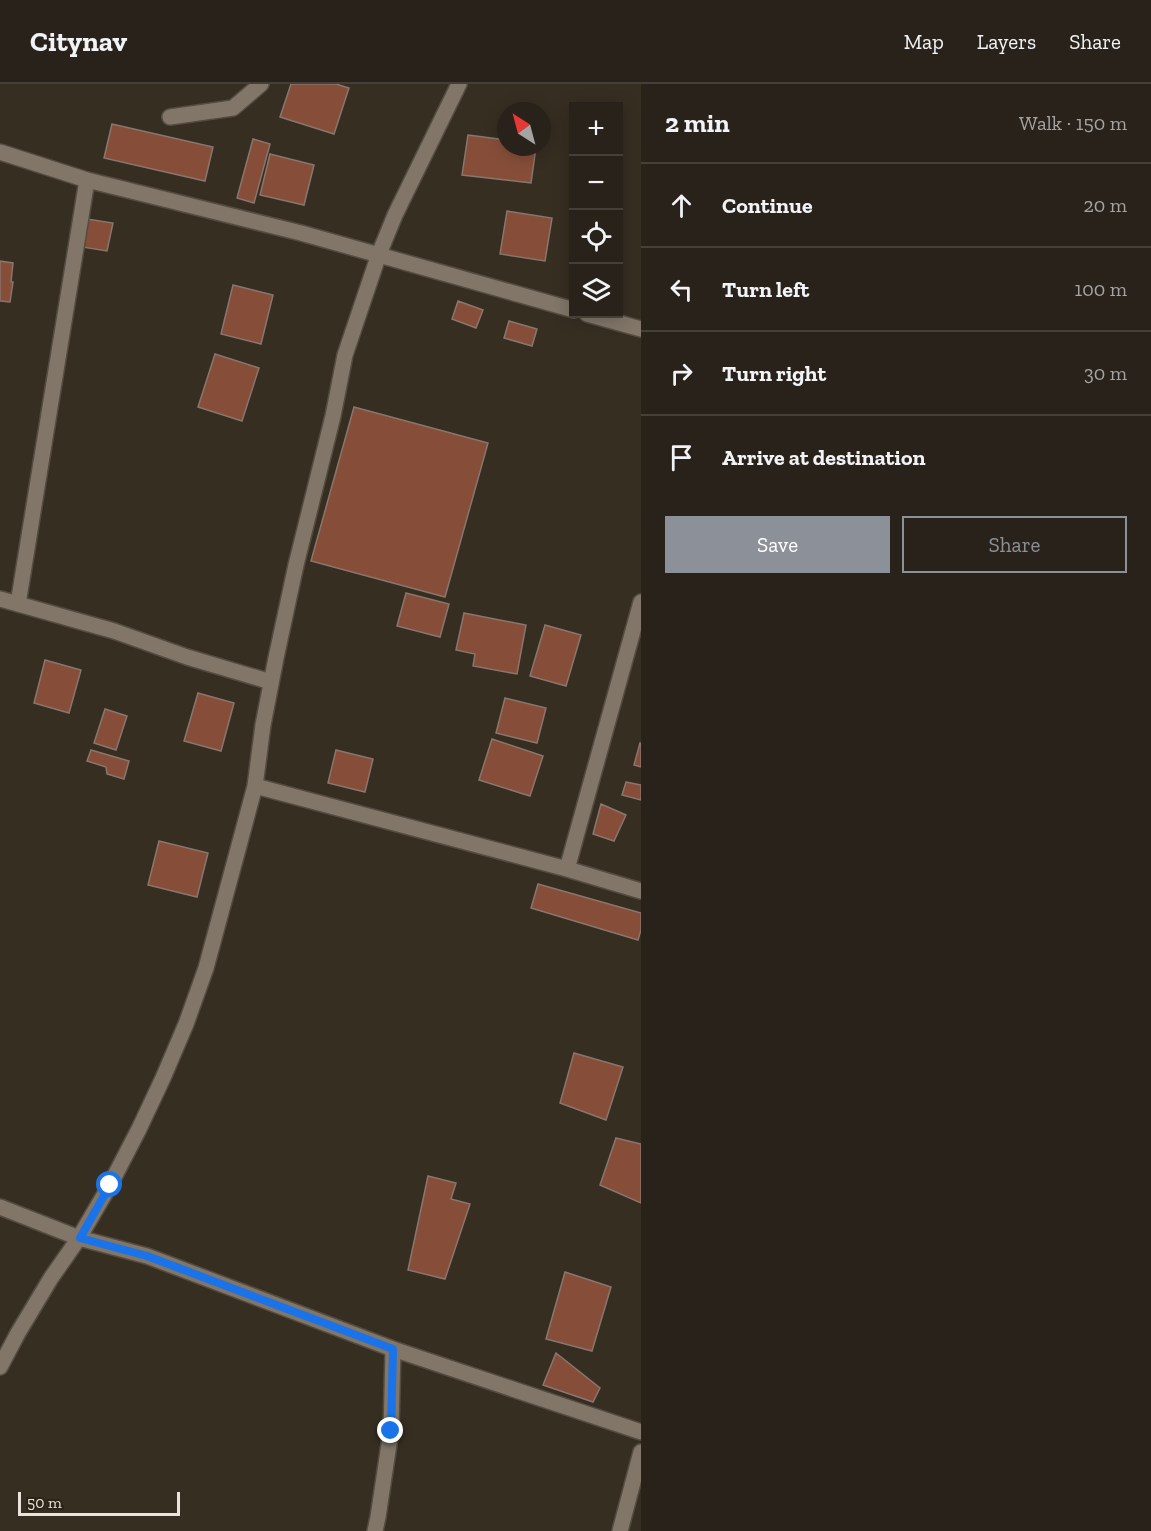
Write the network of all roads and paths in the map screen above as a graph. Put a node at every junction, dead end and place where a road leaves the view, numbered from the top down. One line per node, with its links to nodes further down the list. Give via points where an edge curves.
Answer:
1 (261, 84): 3 (street, via 233,108)
2 (459, 84): 6 (street)
3 (170, 117)
4 (0, 152): 5 (street)
5 (87, 180): 6 (street); 12 (street)
6 (379, 254): 7 (street); 13 (street, via 345,355)
7 (569, 309)
8 (601, 318): 9 (street)
9 (641, 329)
10 (0, 599): 12 (street)
11 (641, 602): 15 (street)
12 (18, 604): 13 (street)
13 (271, 682): 14 (street)
14 (255, 786): 15 (street); 18 (street, via 206,968 186,1024 140,1129)
15 (567, 869): 16 (street)
16 (641, 891)
17 (0, 1207): 18 (street)
18 (80, 1238): 19 (street, via 147,1256); 20 (street)
19 (393, 1349): 22 (street); 24 (street, via 391,1431)
20 (4, 1352): 21 (street)
21 (0, 1367)
22 (641, 1432)
23 (641, 1452): 25 (street)
24 (375, 1531)
25 (620, 1531)

